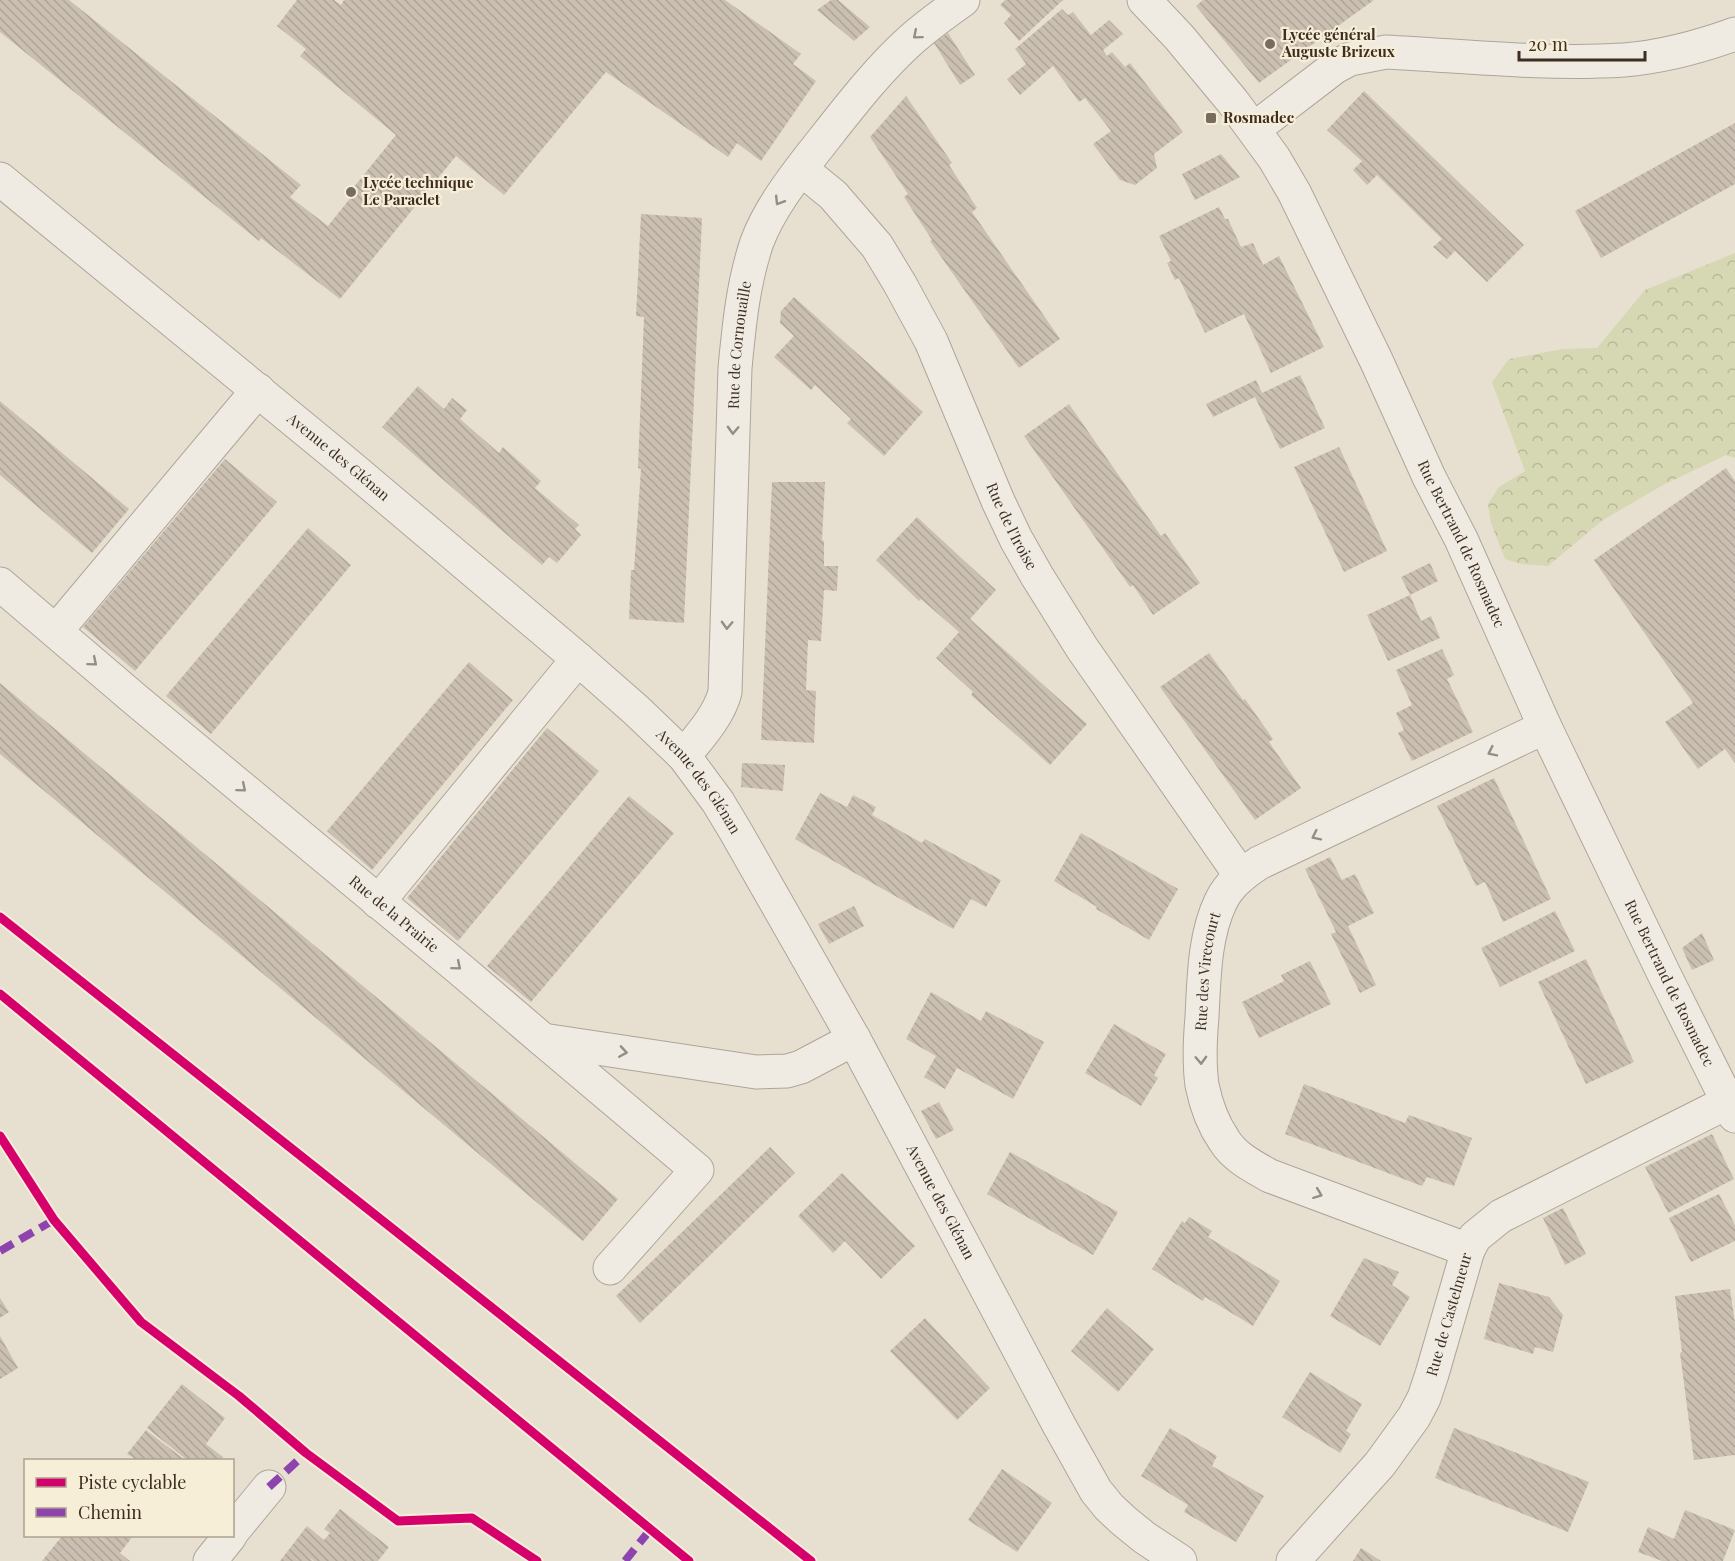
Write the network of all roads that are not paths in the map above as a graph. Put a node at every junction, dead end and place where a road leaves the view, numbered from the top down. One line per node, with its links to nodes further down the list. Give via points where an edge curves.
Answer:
1 (963, 0): 5 (street, Rue de Cornouaille, one-way to 5, via 912,39 885,66)
2 (1144, 0): 4 (street, Rue Bertrand de Rosmadec, via 1206,67)
3 (1735, 34): 4 (street, via 1697,47 1624,60 1569,62 1386,52 1350,58)
4 (1254, 129): 11 (street, Rue Bertrand de Rosmadec, via 1311,224 1461,539)
5 (801, 169): 12 (street, Rue de Cornouaille, one-way to 12, via 767,222 747,278 735,368 725,692 721,705); 13 (street, Rue de l'Iroise, via 833,195 877,246 931,341 1003,511 1037,576 1082,648)
6 (0, 179): 7 (street, Avenue des Glénan)
7 (258, 390): 9 (street); 10 (street, Avenue des Glénan)
8 (0, 584): 9 (street, Rue de la Prairie)
9 (56, 631): 14 (street, Rue de la Prairie, one-way to 14)
10 (578, 659): 12 (street, Avenue des Glénan); 14 (street)
11 (1545, 727): 13 (street, Rue des Virecourt, one-way to 13, via 1281,852); 17 (street, Rue Bertrand de Rosmadec)
12 (684, 756): 15 (street, Avenue des Glénan, via 718,802)
13 (1241, 876): 18 (street, Rue des Virecourt, one-way to 18, via 1229,888 1210,933 1203,992 1202,1085 1225,1143 1270,1176)
14 (378, 902): 16 (street, Rue de la Prairie, one-way to 16)
15 (854, 1039): 16 (street, one-way to 15, via 756,1072 801,1067); 24 (street, Avenue des Glénan, via 1096,1491 1144,1538)
16 (543, 1040): 19 (street, Rue de la Prairie, via 697,1170)
17 (1732, 1109): 18 (street, Rue de Castelmeur, via 1501,1216 1475,1237)
18 (1468, 1250): 25 (street, Rue de Castelmeur, via 1432,1374 1414,1417 1380,1464)
19 (610, 1268)
20 (269, 1487): 21 (street)
21 (234, 1530)
22 (229, 1537): 23 (street)
23 (210, 1561)
24 (1180, 1561)
25 (1293, 1561)

